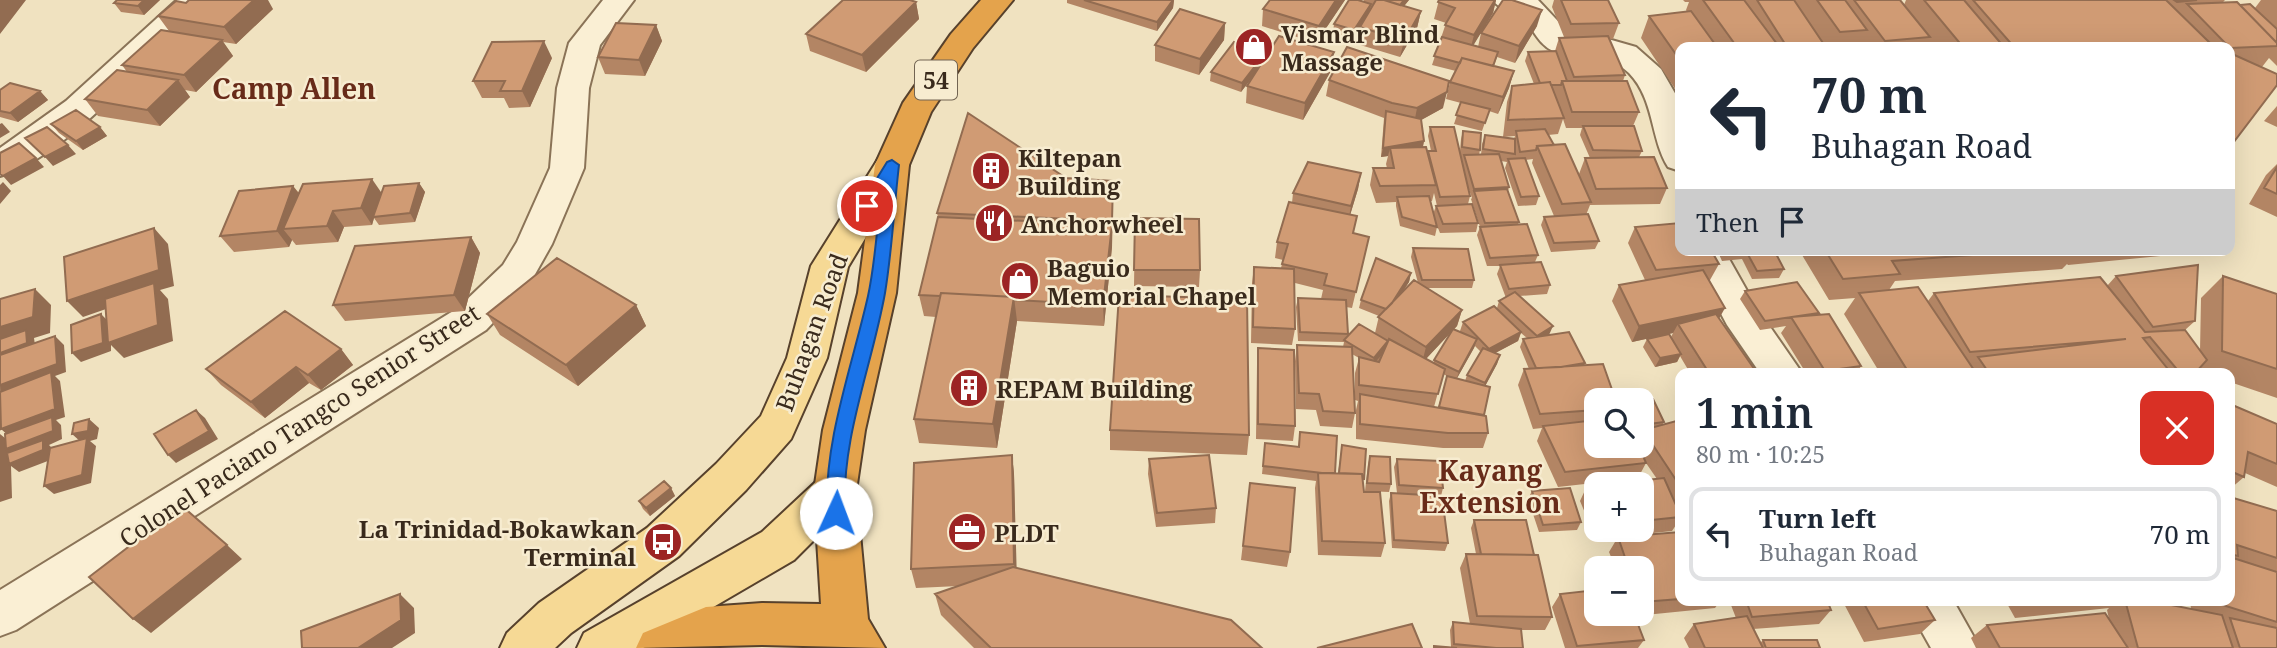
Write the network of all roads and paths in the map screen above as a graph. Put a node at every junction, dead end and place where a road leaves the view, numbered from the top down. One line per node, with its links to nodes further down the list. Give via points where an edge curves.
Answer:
1 (195, 0): 6 (street, via 58,128)
2 (619, 0): 12 (street, Colonel Paciano Tangco Senior Street, via 585,43 573,88 567,168 534,244 516,275 481,310 311,422)
3 (1508, 0): 5 (street, via 1525,3 1558,41 1620,52 1643,65 1657,90)
4 (995, 1): 7 (highway, 54, via 915,111)
5 (1675, 144)
6 (0, 164)
7 (892, 165): 10 (highway, 54, via 877,293 844,430); 14 (main road, Buhagan Road, via 830,266 807,358 776,427 663,542 555,618)
8 (1708, 256): 9 (street, via 1741,315)
9 (1778, 368)
10 (835, 491): 13 (highway, 54, via 838,557); 15 (main road, via 778,546)
11 (1931, 606): 17 (street)
12 (0, 615)
13 (854, 637): 16 (highway, via 762,624 706,628)
14 (523, 648)
15 (600, 648)
16 (659, 648)
17 (1957, 648)

